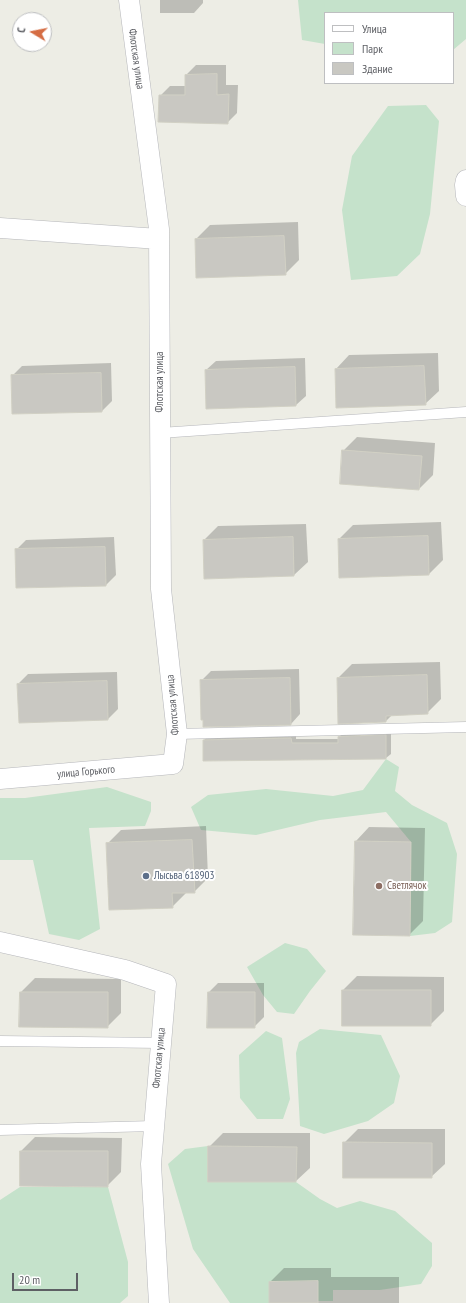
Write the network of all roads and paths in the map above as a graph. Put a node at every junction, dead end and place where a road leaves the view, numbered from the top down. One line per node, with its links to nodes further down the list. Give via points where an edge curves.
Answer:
1 (129, 0): 5 (street, Флотская улица)
2 (466, 180): 3 (street)
3 (466, 196)
4 (0, 228): 5 (street)
5 (159, 239): 7 (street, Флотская улица)
6 (466, 412): 7 (lane)
7 (160, 434): 9 (street, Флотская улица, via 161,589)
8 (466, 727): 9 (lane)
9 (177, 734): 10 (street, Флотская улица)
10 (173, 764): 11 (street, улица Горького)
11 (0, 779)
12 (0, 942): 14 (street, Флотская улица, via 125,970 166,984)
13 (0, 1041): 14 (lane)
14 (161, 1043): 15 (street, Флотская улица)
15 (154, 1126): 16 (lane); 17 (street, Флотская улица, via 151,1164)
16 (0, 1130)
17 (159, 1303)

